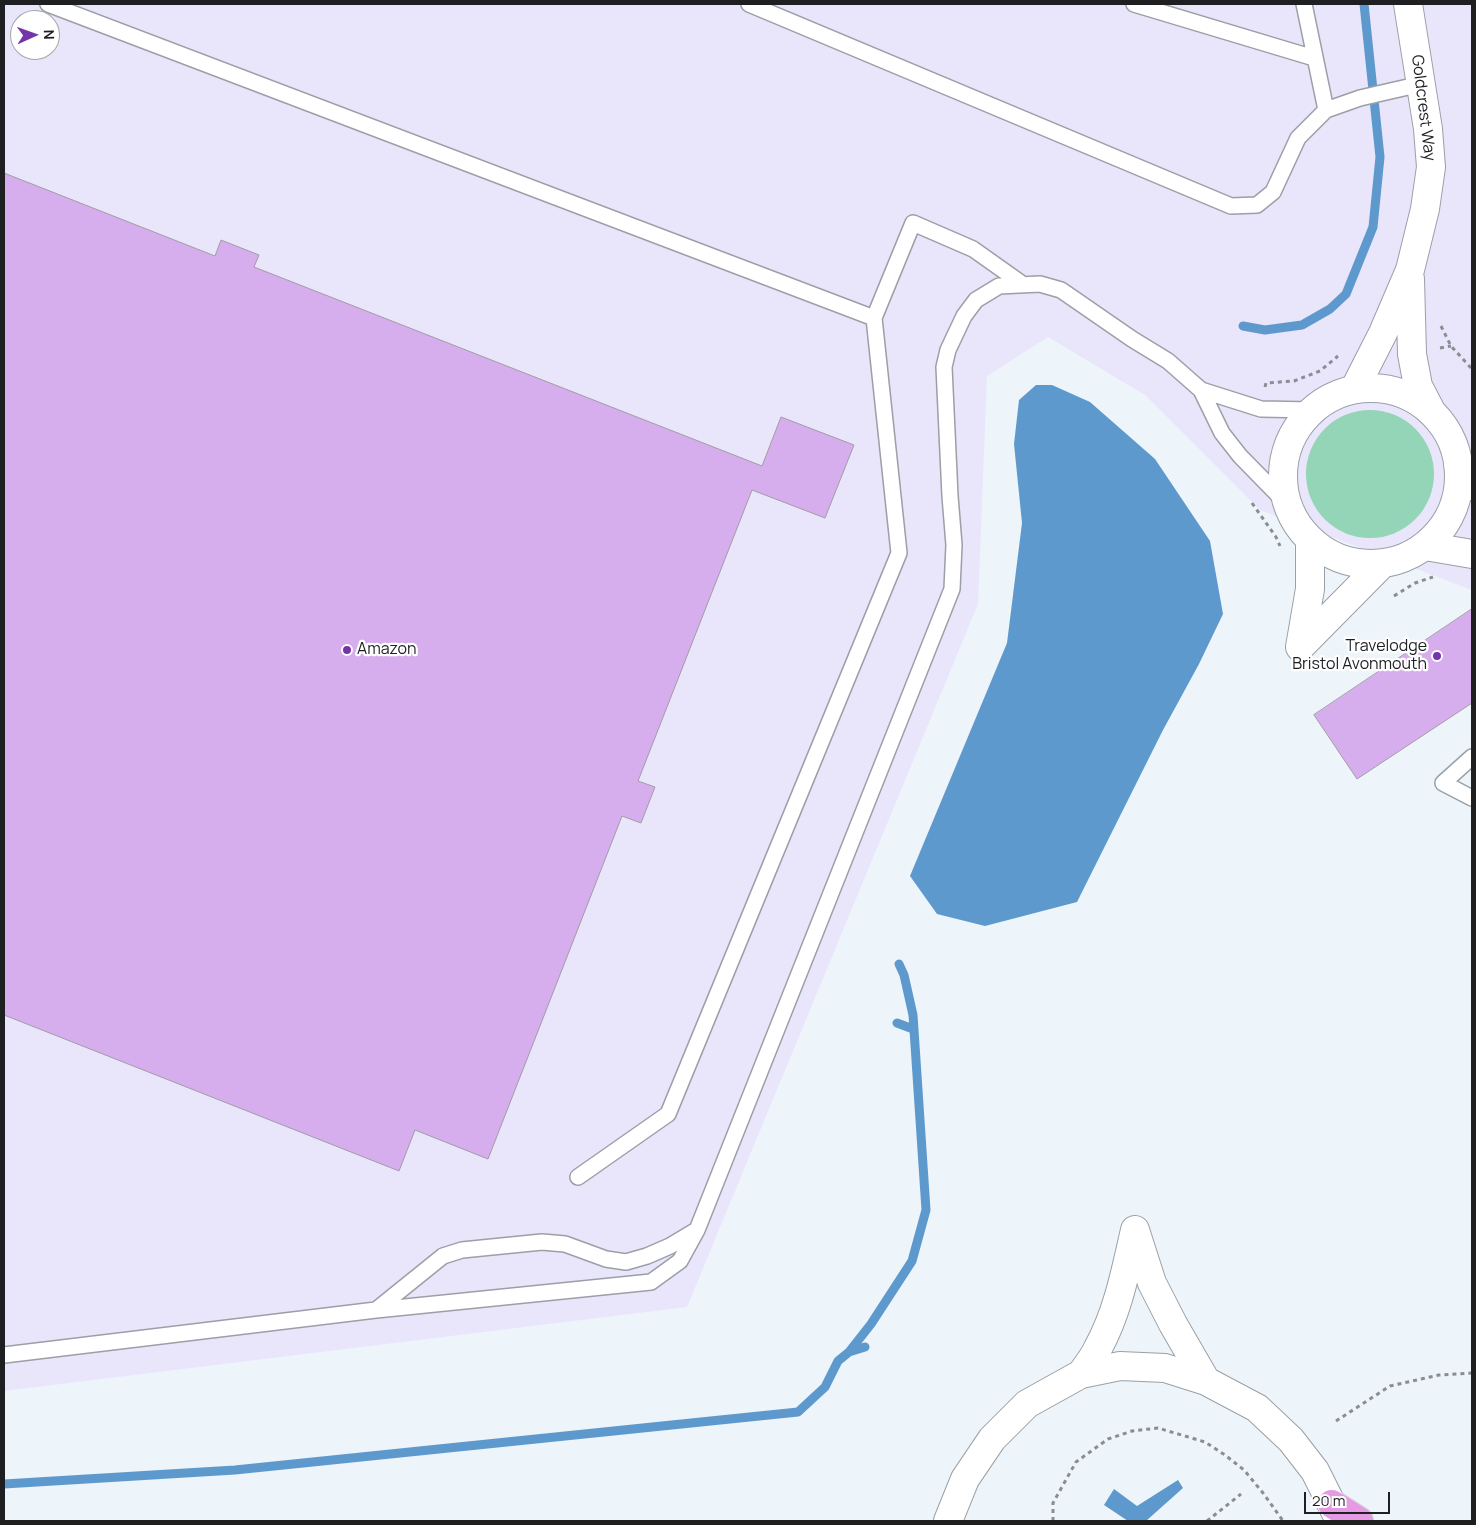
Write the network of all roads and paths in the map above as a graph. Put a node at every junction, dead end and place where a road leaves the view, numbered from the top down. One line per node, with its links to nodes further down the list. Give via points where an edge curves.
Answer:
1 (48, 4): 11 (lane)
2 (749, 4): 8 (lane, via 1231,206 1257,205 1273,192 1298,138)
3 (1134, 4): 6 (lane)
4 (1304, 4): 6 (lane)
5 (1408, 4): 7 (street, Goldcrest Way)
6 (1314, 58): 8 (lane)
7 (1422, 84): 8 (lane, via 1360,98); 9 (street, Goldcrest Way, via 1431,166 1425,209)
8 (1326, 110)
9 (1410, 270): 14 (street, Goldcrest Way); 17 (street, Goldcrest Way, via 1412,354 1418,386)
10 (1021, 283): 11 (lane, via 973,249 913,223); 15 (lane, via 1061,290 1168,361); 31 (lane, via 999,286 976,300 964,316 948,350 944,367 954,545 952,589)
11 (874, 318): 30 (lane, via 899,553 668,1114)
12 (1344, 351): 13 (path, via 1320,371 1294,382)
13 (1266, 383)
14 (1355, 388): 16 (street, via 1332,396); 17 (street, via 1382,388 1400,393)
15 (1201, 390): 16 (lane, via 1261,409); 20 (lane, via 1222,433)
16 (1312, 410): 20 (street, via 1295,430 1285,453 1282,479)
17 (1431, 411): 18 (street, via 1450,435)
18 (1465, 475): 22 (street, via 1446,524)
19 (1249, 498): 23 (path)
20 (1287, 504): 21 (street, via 1296,523)
21 (1310, 540): 25 (street, via 1331,555 1356,563); 25 (street, via 1310,589 1300,647)
22 (1425, 546): 24 (street); 25 (street)
23 (1283, 553)
24 (1472, 554)
25 (1382, 564)
26 (1437, 576): 27 (path, via 1415,583)
27 (1392, 597)
28 (1472, 757): 29 (lane, via 1442,783)
29 (1472, 798)
30 (578, 1177)
31 (697, 1230): 32 (lane, via 680,1261 651,1282); 32 (lane, via 662,1249 626,1262 606,1259 565,1244 542,1242 462,1250 443,1256)
32 (376, 1310): 33 (lane)
33 (4, 1355)
34 (1472, 1373): 37 (path, via 1439,1375 1390,1386)
35 (1081, 1374): 36 (street, via 1120,1366 1165,1368); 36 (street, via 1098,1349 1112,1318 1135,1230 1152,1283); 40 (street, via 1027,1404 992,1439 965,1479)
36 (1206, 1381): 39 (street, via 1258,1408 1291,1440 1315,1471)
37 (1336, 1421)
38 (1241, 1494): 42 (path)
39 (1336, 1512): 44 (highway)
40 (948, 1521)
41 (1053, 1521): 43 (path, via 1053,1503 1076,1462 1108,1439 1132,1431 1158,1428 1205,1442 1244,1470)
42 (1207, 1521)
43 (1283, 1521)
44 (1359, 1521)

